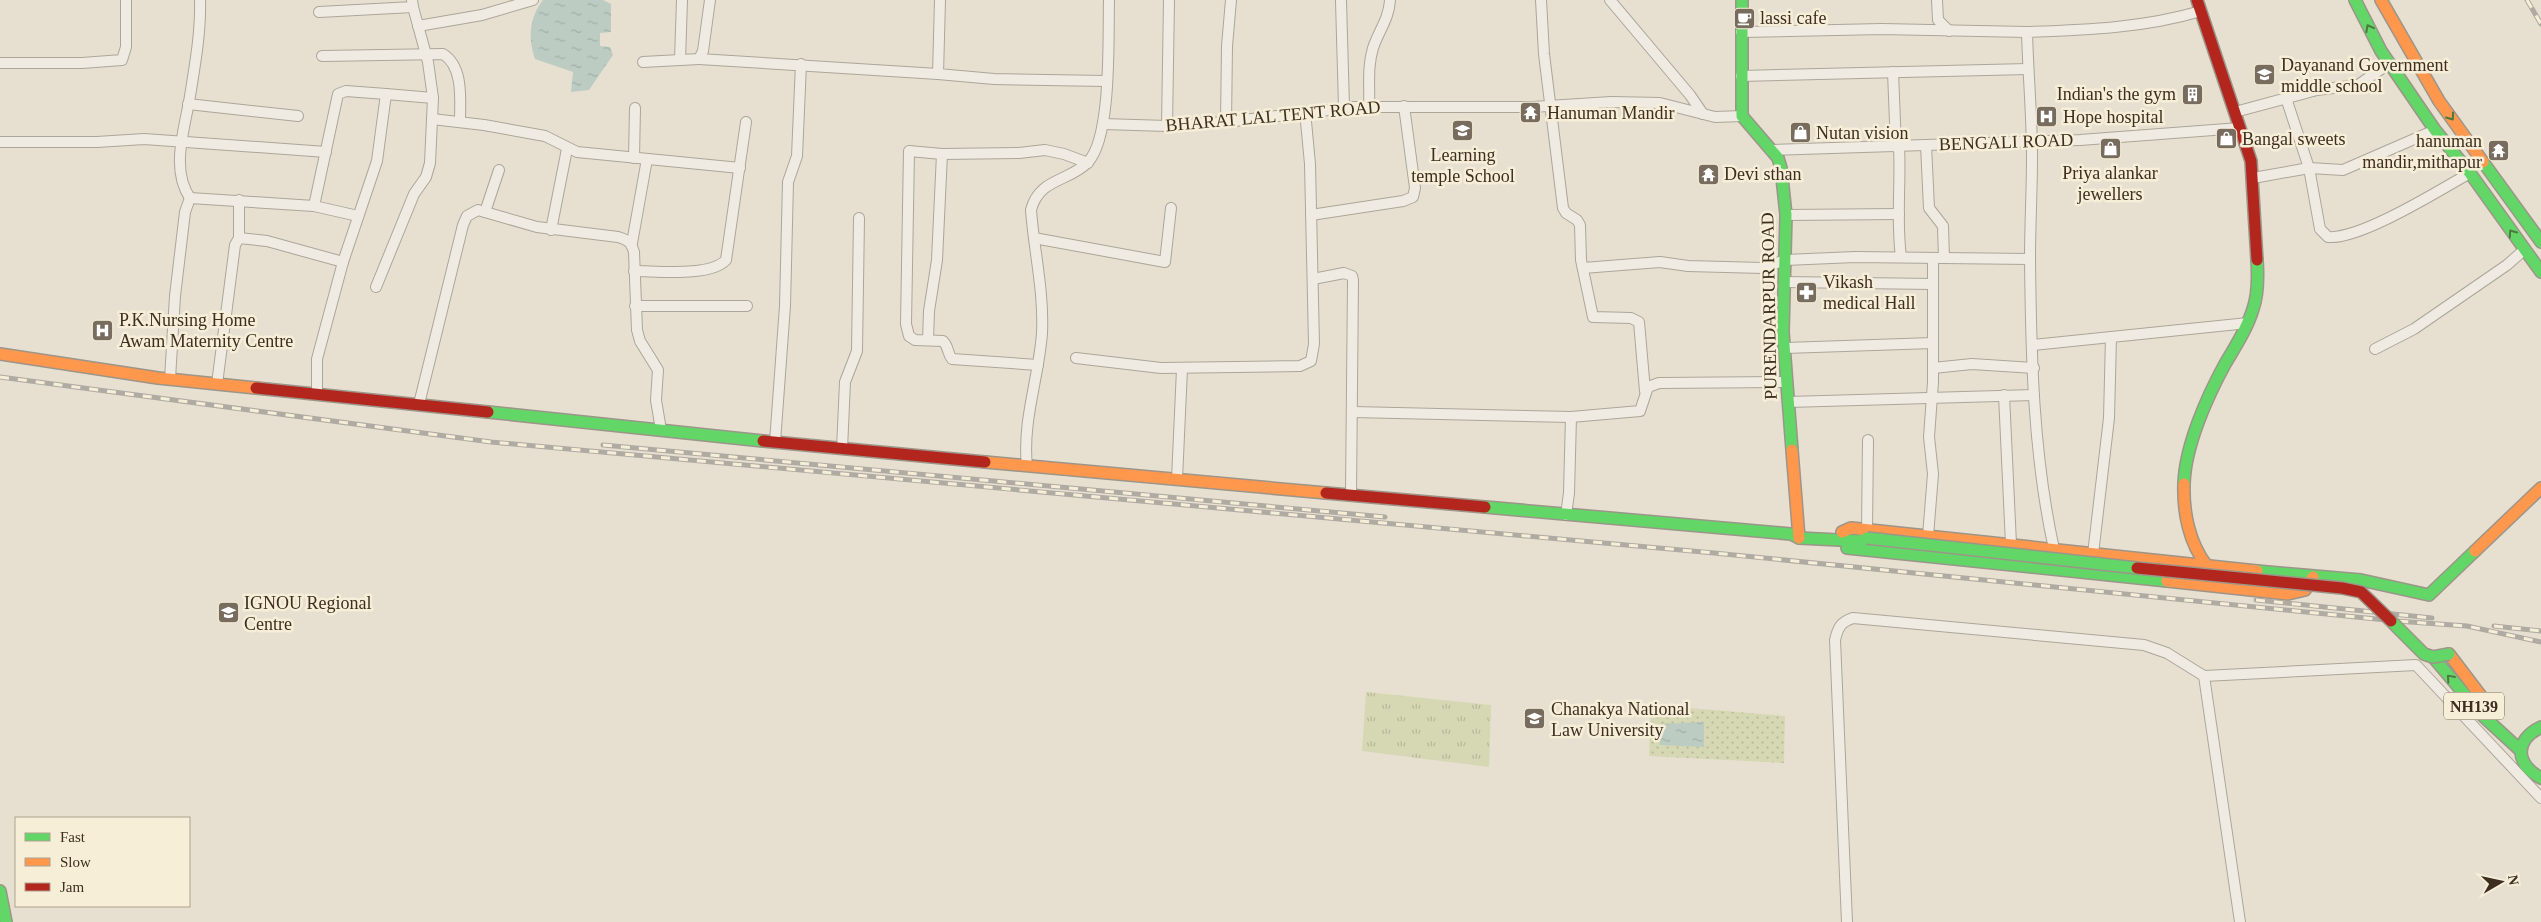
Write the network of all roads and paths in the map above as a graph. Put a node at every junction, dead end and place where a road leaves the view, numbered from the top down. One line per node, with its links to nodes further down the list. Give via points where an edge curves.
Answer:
1 (126, 0): 29 (street, via 126,47 122,60)
2 (200, 0): 41 (street)
3 (533, 0): 21 (street, via 482,15)
4 (682, 0): 28 (street)
5 (710, 0): 27 (street)
6 (940, 0): 35 (street)
7 (1109, 0): 37 (street)
8 (1169, 0): 57 (street)
9 (1231, 0): 55 (street)
10 (1390, 0): 44 (street, via 1388,18 1376,40 1369,65)
11 (1541, 0): 43 (street)
12 (1610, 0): 49 (street)
13 (1742, 0): 23 (main road)
14 (1937, 0): 22 (street, via 1938,20)
15 (2354, 0): 31 (main road, one-way to 15)
16 (2380, 0): 90 (main road, one-way to 90, via 2439,101)
17 (1341, 1): 46 (street)
18 (413, 4): 20 (street); 21 (street)
19 (2199, 5): 24 (street, via 2155,22 2107,29); 48 (main road)
20 (320, 12)
21 (418, 26): 25 (street)
22 (1948, 30): 23 (street); 24 (street)
23 (1741, 32): 36 (main road)
24 (2027, 32): 33 (street)
25 (426, 54): 26 (street); 39 (street); 53 (street, via 443,54 454,66 460,94)
26 (322, 56)
27 (699, 59): 28 (street); 32 (street)
28 (680, 60): 30 (street)
29 (0, 62)
30 (643, 62)
31 (2390, 63): 40 (street, via 2358,85); 59 (main road)
32 (801, 64): 35 (street); 135 (street, via 797,148 788,182 785,306)
33 (2028, 69): 34 (street); 60 (street)
34 (1893, 72): 36 (street); 64 (street)
35 (938, 74): 37 (street, via 994,79)
36 (1741, 76): 51 (main road)
37 (1106, 81): 56 (street)
38 (386, 94): 39 (street); 67 (street, via 346,91 338,94); 85 (street, via 377,162)
39 (432, 98): 52 (street)
40 (2286, 98): 48 (street); 73 (street)
41 (188, 104): 50 (street); 62 (street)
42 (1404, 106): 43 (street, BHARAT LAL TENT ROAD); 44 (street, BHARAT LAL TENT ROAD); 83 (street, via 1415,188 1413,197)
43 (1550, 106): 49 (street, BHARAT LAL TENT ROAD, via 1650,102); 99 (street, via 1563,208 1580,225)
44 (1369, 107): 46 (street, BHARAT LAL TENT ROAD)
45 (635, 108): 69 (street)
46 (1344, 108): 47 (street, BHARAT LAL TENT ROAD)
47 (1305, 111): 55 (street, BHARAT LAL TENT ROAD); 83 (street)
48 (2235, 112): 58 (main road)
49 (1703, 114): 51 (street, BHARAT LAL TENT ROAD, via 1725,118)
50 (298, 116)
51 (1742, 116): 66 (main road, PURENDARPUR ROAD)
52 (432, 119): 53 (street); 105 (street, via 430,163 426,177 414,194)
53 (460, 122): 65 (street, via 545,136)
54 (746, 122): 72 (street)
55 (1226, 122): 57 (street, BHARAT LAL TENT ROAD)
56 (1103, 124): 57 (street, BHARAT LAL TENT ROAD); 71 (street)
57 (1167, 126)
58 (2240, 128): 60 (street, BENGALI ROAD, via 2098,139); 76 (main road)
59 (2435, 130): 73 (street, via 2352,168); 75 (main road)
60 (2031, 140): 63 (street, BENGALI ROAD); 96 (street)
61 (0, 142): 62 (street, via 144,139)
62 (182, 143): 67 (street); 77 (street, via 182,180)
63 (1926, 146): 64 (street, BENGALI ROAD); 95 (street, via 1928,202 1932,214 1943,226)
64 (1898, 147): 66 (street, BENGALI ROAD); 82 (street)
65 (567, 149): 69 (street); 87 (street)
66 (1771, 150): 84 (main road, PURENDARPUR ROAD, via 1781,168)
67 (326, 152): 79 (street)
68 (942, 154): 71 (street, via 1045,150); 110 (street, via 937,260); 110 (street, via 909,151 906,331 915,340)
69 (634, 158): 70 (street)
70 (647, 159): 72 (street); 91 (street)
71 (1088, 163): 89 (street, via 1038,194 1031,210)
72 (740, 168): 100 (street, via 726,260 721,265 704,270)
73 (2309, 168): 75 (street, via 2320,229 2322,234 2333,238 2382,220); 76 (street)
74 (499, 170): 81 (street)
75 (2470, 173): 92 (main road, one-way to 75)
76 (2253, 178): 108 (main road, via 2258,269 2254,307)
77 (190, 198): 78 (street); 121 (street, via 185,212 175,296)
78 (239, 200): 79 (street); 88 (street)
79 (314, 206): 85 (street)
80 (1171, 208): 89 (street, via 1165,262)
81 (486, 212): 87 (street); 130 (street, via 472,212 463,225)
82 (1899, 214): 84 (street); 93 (street)
83 (1312, 215): 102 (street)
84 (1786, 215): 97 (main road, PURENDARPUR ROAD)
85 (358, 216): 98 (street)
86 (860, 218): 136 (street, via 857,351 846,382)
87 (551, 230): 91 (street, via 618,237)
88 (239, 238): 98 (street, via 267,241); 123 (street, via 235,245)
89 (1034, 238): 117 (street, via 1043,304)
90 (2541, 242)
91 (632, 244): 100 (street)
92 (2524, 250): 101 (main road); 114 (street, via 2414,329)
93 (1901, 257): 94 (street); 97 (street)
94 (1933, 258): 95 (street); 104 (street)
95 (1944, 258): 96 (street)
96 (2030, 259): 112 (street)
97 (1785, 260): 99 (street, via 1763,268 1660,262); 103 (main road, PURENDARPUR ROAD)
98 (343, 262): 125 (street, via 317,360)
99 (1582, 268): 124 (street, via 1593,317 1632,318 1639,322)
100 (634, 271): 106 (street)
101 (2541, 272)
102 (1312, 279): 120 (street, via 1314,344 1311,361 1306,365); 131 (street, via 1344,273 1352,276)
103 (1784, 282): 104 (street); 113 (main road, PURENDARPUR ROAD)
104 (1933, 284): 111 (street)
105 (376, 287)
106 (635, 306): 107 (street); 133 (street, via 640,341 658,370 656,400)
107 (747, 306)
108 (2248, 323): 109 (street); 150 (main road, via 2216,381 2184,470 2183,500 2188,528 2199,556)
109 (2111, 337): 112 (street); 149 (street, via 2109,418)
110 (928, 340): 117 (street, via 943,341 952,359)
111 (1933, 342): 113 (street); 118 (street)
112 (2033, 346): 119 (street)
113 (1784, 348): 122 (main road, PURENDARPUR ROAD)
114 (2375, 349)
115 (0, 354): 121 (main road)
116 (1076, 358): 120 (street)
117 (1038, 365): 137 (street, via 1026,442)
118 (1933, 368): 119 (street, via 1972,364); 128 (street)
119 (2034, 368): 127 (street)
120 (1182, 369): 138 (street)
121 (170, 379): 123 (main road)
122 (1787, 382): 124 (street, via 1666,382 1652,384); 129 (main road, PURENDARPUR ROAD)
123 (217, 384): 125 (main road)
124 (1645, 391): 132 (street, via 1640,411)
125 (316, 394): 130 (main road)
126 (2004, 395): 127 (street); 128 (street); 147 (street)
127 (2034, 395): 148 (street, via 2038,455)
128 (1932, 396): 129 (street); 145 (street)
129 (1788, 402): 142 (main road, PURENDARPUR ROAD)
130 (419, 404): 133 (main road)
131 (1353, 412): 132 (street); 140 (street)
132 (1571, 417): 141 (street)
133 (661, 430): 135 (main road)
134 (1868, 440): 143 (street)
135 (775, 442): 136 (main road)
136 (842, 448): 137 (main road)
137 (1027, 466): 138 (main road)
138 (1177, 478): 140 (main road)
139 (2541, 488): 151 (main road, via 2429,595 2361,580)
140 (1351, 494): 141 (main road)
141 (1566, 515): 142 (main road)
142 (1796, 534): 144 (main road); 146 (main road)
143 (1867, 534): 144 (main road, via 1859,541); 145 (main road); 152 (main road, bridge, via 2361,592 2412,644)
144 (1847, 535): 146 (main road)
145 (1928, 536): 147 (main road)
146 (1829, 539): 151 (main road, via 1848,548 2288,594 2308,589)
147 (2011, 544): 148 (main road)
148 (2054, 549): 149 (main road)
149 (2093, 554): 150 (main road)
150 (2207, 566): 151 (main road)
151 (2313, 576)
152 (2433, 657): 155 (main road, NH139, bridge, via 2449,654 2491,708); 156 (main road, NH139, one-way to 152, via 2483,716)
153 (2204, 676): 158 (street, via 2416,665); 161 (street, via 2167,653 2144,645 1865,618 1843,621 1837,628 1835,640); 162 (street)
154 (2541, 726): 155 (main road, via 2532,729)
155 (2523, 739): 156 (main road)
156 (2520, 750): 157 (main road, NH139, via 2522,762 2529,772)
157 (2541, 778)
158 (2541, 798)
159 (0, 890): 160 (main road)
160 (6, 922)
161 (1847, 922)
162 (2240, 922)

